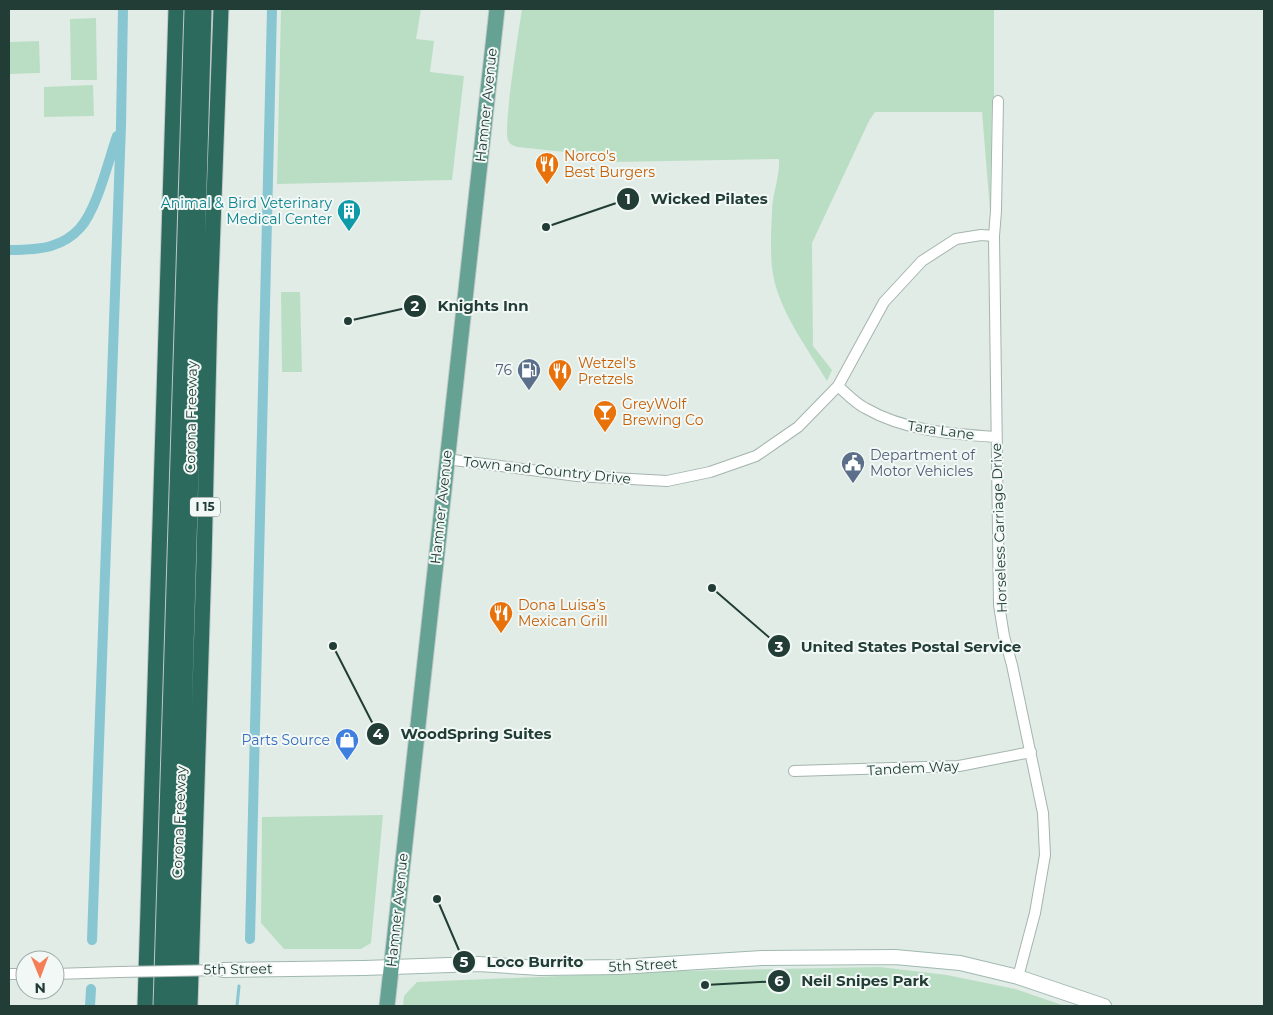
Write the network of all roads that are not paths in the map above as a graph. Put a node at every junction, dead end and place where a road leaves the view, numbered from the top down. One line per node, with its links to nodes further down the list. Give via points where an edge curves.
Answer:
1 (176, 9): 8 (highway, Corona Freeway)
2 (192, 9): 11 (highway)
3 (204, 9): 11 (highway)
4 (221, 9): 9 (highway, Corona Freeway / I 15)
5 (497, 9): 13 (main road, Hamner Avenue)
6 (998, 101): 7 (street, Horseless Carriage Drive)
7 (994, 236): 10 (street, Town and Country Drive, via 956,239 922,261 884,302); 12 (street, Horseless Carriage Drive)
8 (168, 305): 11 (highway); 20 (highway, Corona Freeway)
9 (210, 307): 11 (highway, I 15); 23 (highway, Corona Freeway / I 15)
10 (838, 386): 12 (street, Tara Lane, via 863,408 900,424 946,433); 13 (street, Town and Country Drive, via 798,428 756,456 710,472 667,481 577,476)
11 (186, 401): 21 (highway); 22 (highway)
12 (996, 437): 14 (street, Horseless Carriage Drive, via 999,607)
13 (446, 459): 16 (main road, Hamner Avenue)
14 (1031, 752): 15 (street, Tandem Way, via 959,766); 19 (street, Horseless Carriage Drive, via 1043,814 1045,855 1035,913)
15 (794, 771)
16 (391, 967): 17 (street, 5th Street); 19 (street, 5th Street, via 478,964 540,968 619,967 762,958 896,957 960,963); 24 (main road, Hamner Avenue)
17 (223, 970): 18 (street, 5th Street, bridge)
18 (65, 974)
19 (1018, 977): 25 (street, 5th Street)
20 (145, 1006)
21 (161, 1006)
22 (176, 1006)
23 (190, 1006)
24 (387, 1006)
25 (1104, 1006)

